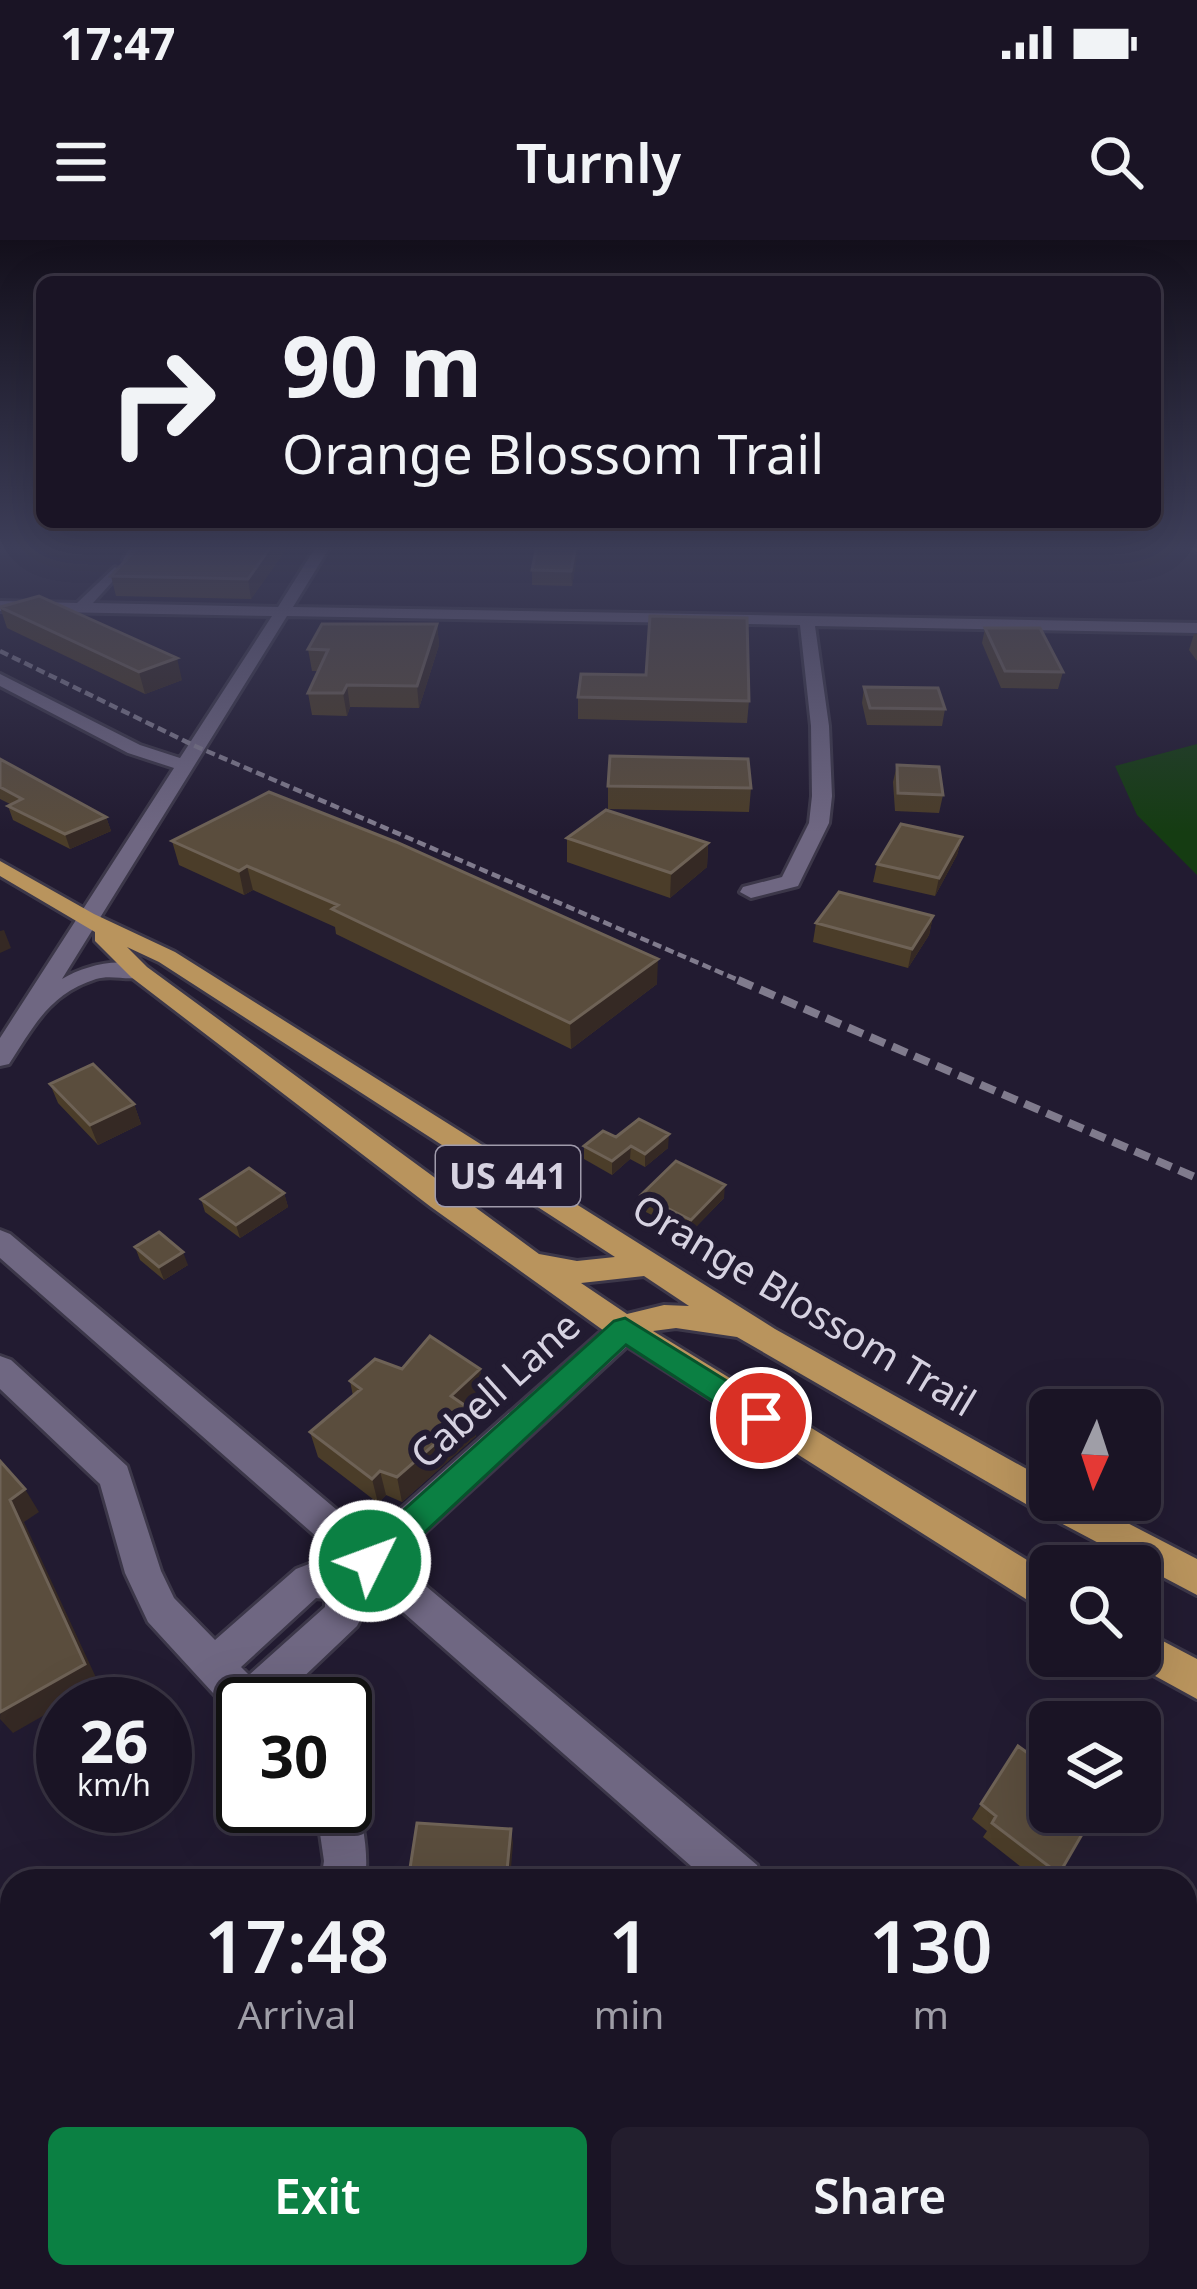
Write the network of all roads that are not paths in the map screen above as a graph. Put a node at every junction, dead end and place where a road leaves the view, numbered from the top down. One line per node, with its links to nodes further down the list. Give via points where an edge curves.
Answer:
1 (263, 641): 4 (street)
2 (809, 641): 6 (street, via 820,726 819,823 790,881)
3 (0, 679): 4 (street, via 134,749)
4 (183, 765): 7 (street)
5 (0, 867): 7 (main road, Orange Blossom Trail / US 441)
6 (751, 892)
7 (86, 920): 8 (main road, Orange Blossom Trail / US 441); 9 (street); 13 (main road, Orange Blossom Trail / US 441, via 166,957)
8 (139, 972): 9 (street, via 79,975); 12 (main road, Orange Blossom Trail / US 441)
9 (33, 1007): 10 (street)
10 (0, 1058)
11 (0, 1241): 19 (street)
12 (521, 1257): 13 (main road, via 577,1272); 14 (main road, Orange Blossom Trail / US 441)
13 (646, 1265): 15 (main road, Orange Blossom Trail / US 441)
14 (625, 1329): 15 (main road, via 672,1314); 19 (street, Cabell Lane); 21 (main road, Orange Blossom Trail / US 441)
15 (764, 1338): 17 (main road, Orange Blossom Trail / US 441)
16 (0, 1369): 25 (street, via 115,1476 161,1610)
17 (1029, 1488)
18 (1089, 1521): 20 (main road, Orange Blossom Trail / US 441)
19 (357, 1572): 22 (street, via 309,1581); 23 (street, via 344,1614); 31 (street)
20 (1197, 1579)
21 (1029, 1581)
22 (274, 1612): 23 (street); 25 (street)
23 (310, 1645): 27 (street)
24 (1161, 1659): 28 (main road)
25 (214, 1666): 26 (street)
26 (224, 1677)
27 (276, 1677)
28 (1197, 1680)
29 (341, 1833): 30 (street)
30 (345, 1869)
31 (726, 1869)

